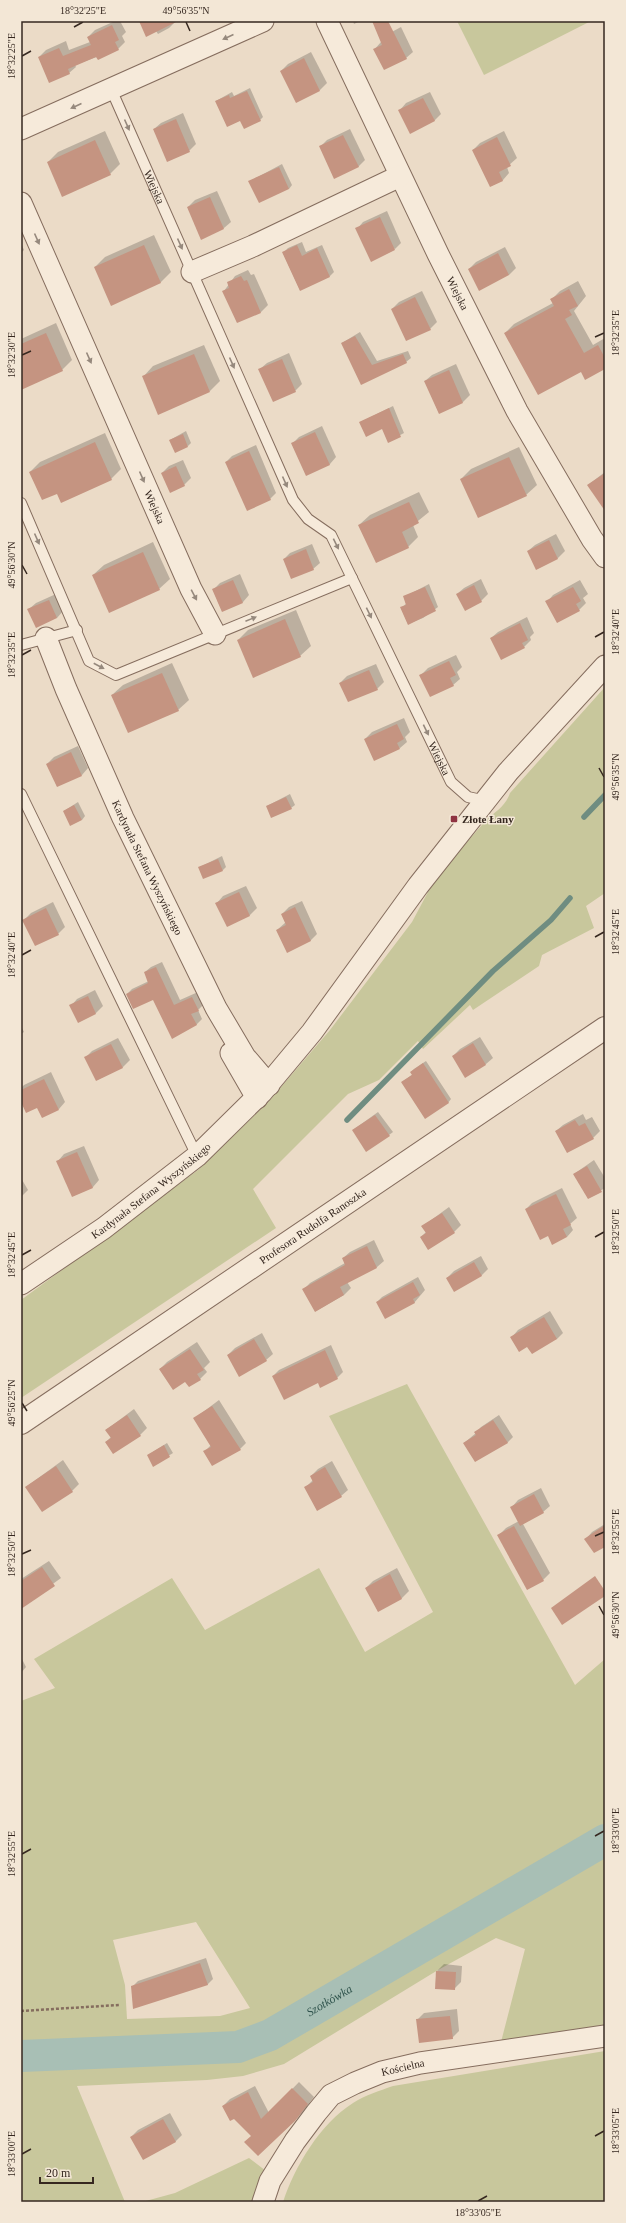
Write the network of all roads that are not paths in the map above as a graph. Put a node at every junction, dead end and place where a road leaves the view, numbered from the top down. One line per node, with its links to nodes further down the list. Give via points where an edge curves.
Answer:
1 (263, 21): 3 (street, one-way to 3)
2 (327, 21): 5 (street, Wiejska)
3 (111, 89): 4 (street, one-way to 4); 7 (lane, Wiejska, one-way to 7)
4 (22, 126)
5 (400, 176): 7 (street); 9 (street, Wiejska, via 517,411)
6 (21, 203): 13 (street, Wiejska, one-way to 13, via 191,589)
7 (192, 272): 11 (lane, Wiejska, one-way to 11, via 293,500 308,519 331,535)
8 (21, 503): 12 (lane, one-way to 12)
9 (598, 534): 10 (street, Wiejska)
10 (605, 557)
11 (352, 578): 13 (lane, one-way to 11); 18 (lane, Wiejska, one-way to 18, via 451,782 468,797)
12 (76, 630): 13 (lane, one-way to 13, via 89,661 116,675); 14 (lane)
13 (215, 634)
14 (46, 638): 15 (lane); 20 (street, Kardynała Stefana Wyszyńskiego, via 123,818 199,973 225,1040 246,1081)
15 (21, 645)
16 (605, 666): 18 (street, via 508,772)
17 (21, 794): 21 (lane)
18 (486, 801): 20 (street, Kardynała Stefana Wyszyńskiego, via 418,886 312,1032)
19 (605, 1028): 23 (street, Profesora Rudolfa Ranoszka)
20 (263, 1091): 21 (street, Kardynała Stefana Wyszyńskiego)
21 (196, 1156): 22 (street, Kardynała Stefana Wyszyńskiego, via 104,1228)
22 (21, 1284)
23 (21, 1423)
24 (605, 2036): 25 (street, Kościelna, via 420,2063 382,2072 354,2083 331,2095 316,2113 270,2181)
25 (263, 2202)

